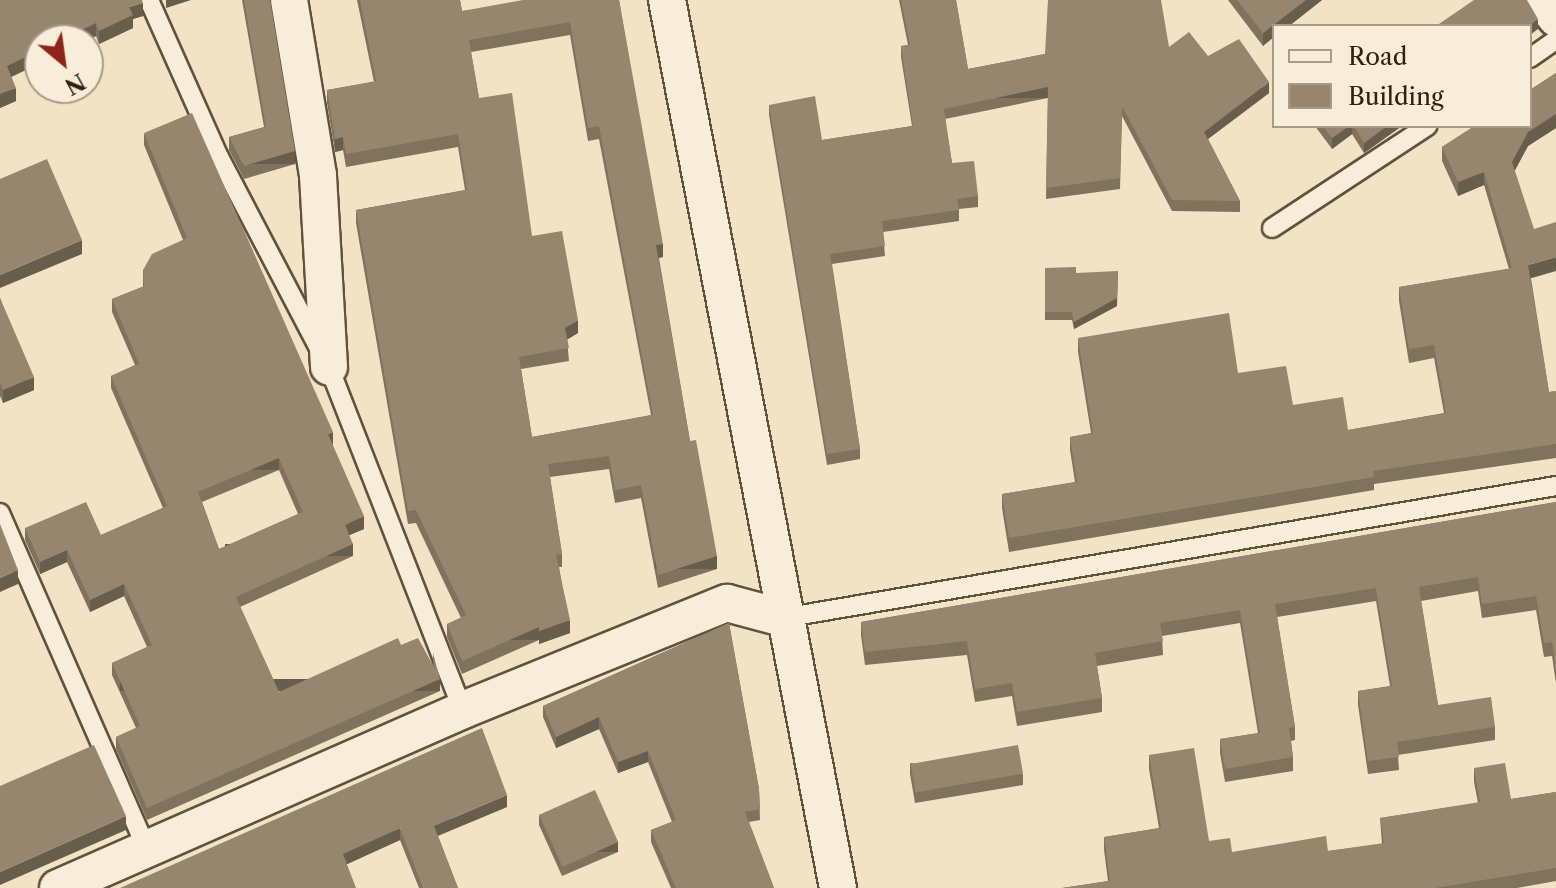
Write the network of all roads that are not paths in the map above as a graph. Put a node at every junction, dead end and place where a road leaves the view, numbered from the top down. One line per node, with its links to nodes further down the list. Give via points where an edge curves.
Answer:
1 (149, 0): 10 (lane, via 219,157)
2 (289, 0): 10 (street, via 318,176)
3 (667, 0): 13 (street)
4 (1542, 0): 5 (street)
5 (1556, 18)
6 (1556, 40): 7 (lane)
7 (1532, 57)
8 (1424, 128): 9 (lane)
9 (1272, 228)
10 (329, 367): 14 (lane)
11 (1556, 486): 13 (lane)
12 (0, 513): 15 (lane)
13 (783, 618): 14 (street, via 727,603); 17 (street)
14 (463, 710): 15 (street)
15 (148, 851): 16 (street)
16 (58, 888)
17 (838, 888)

